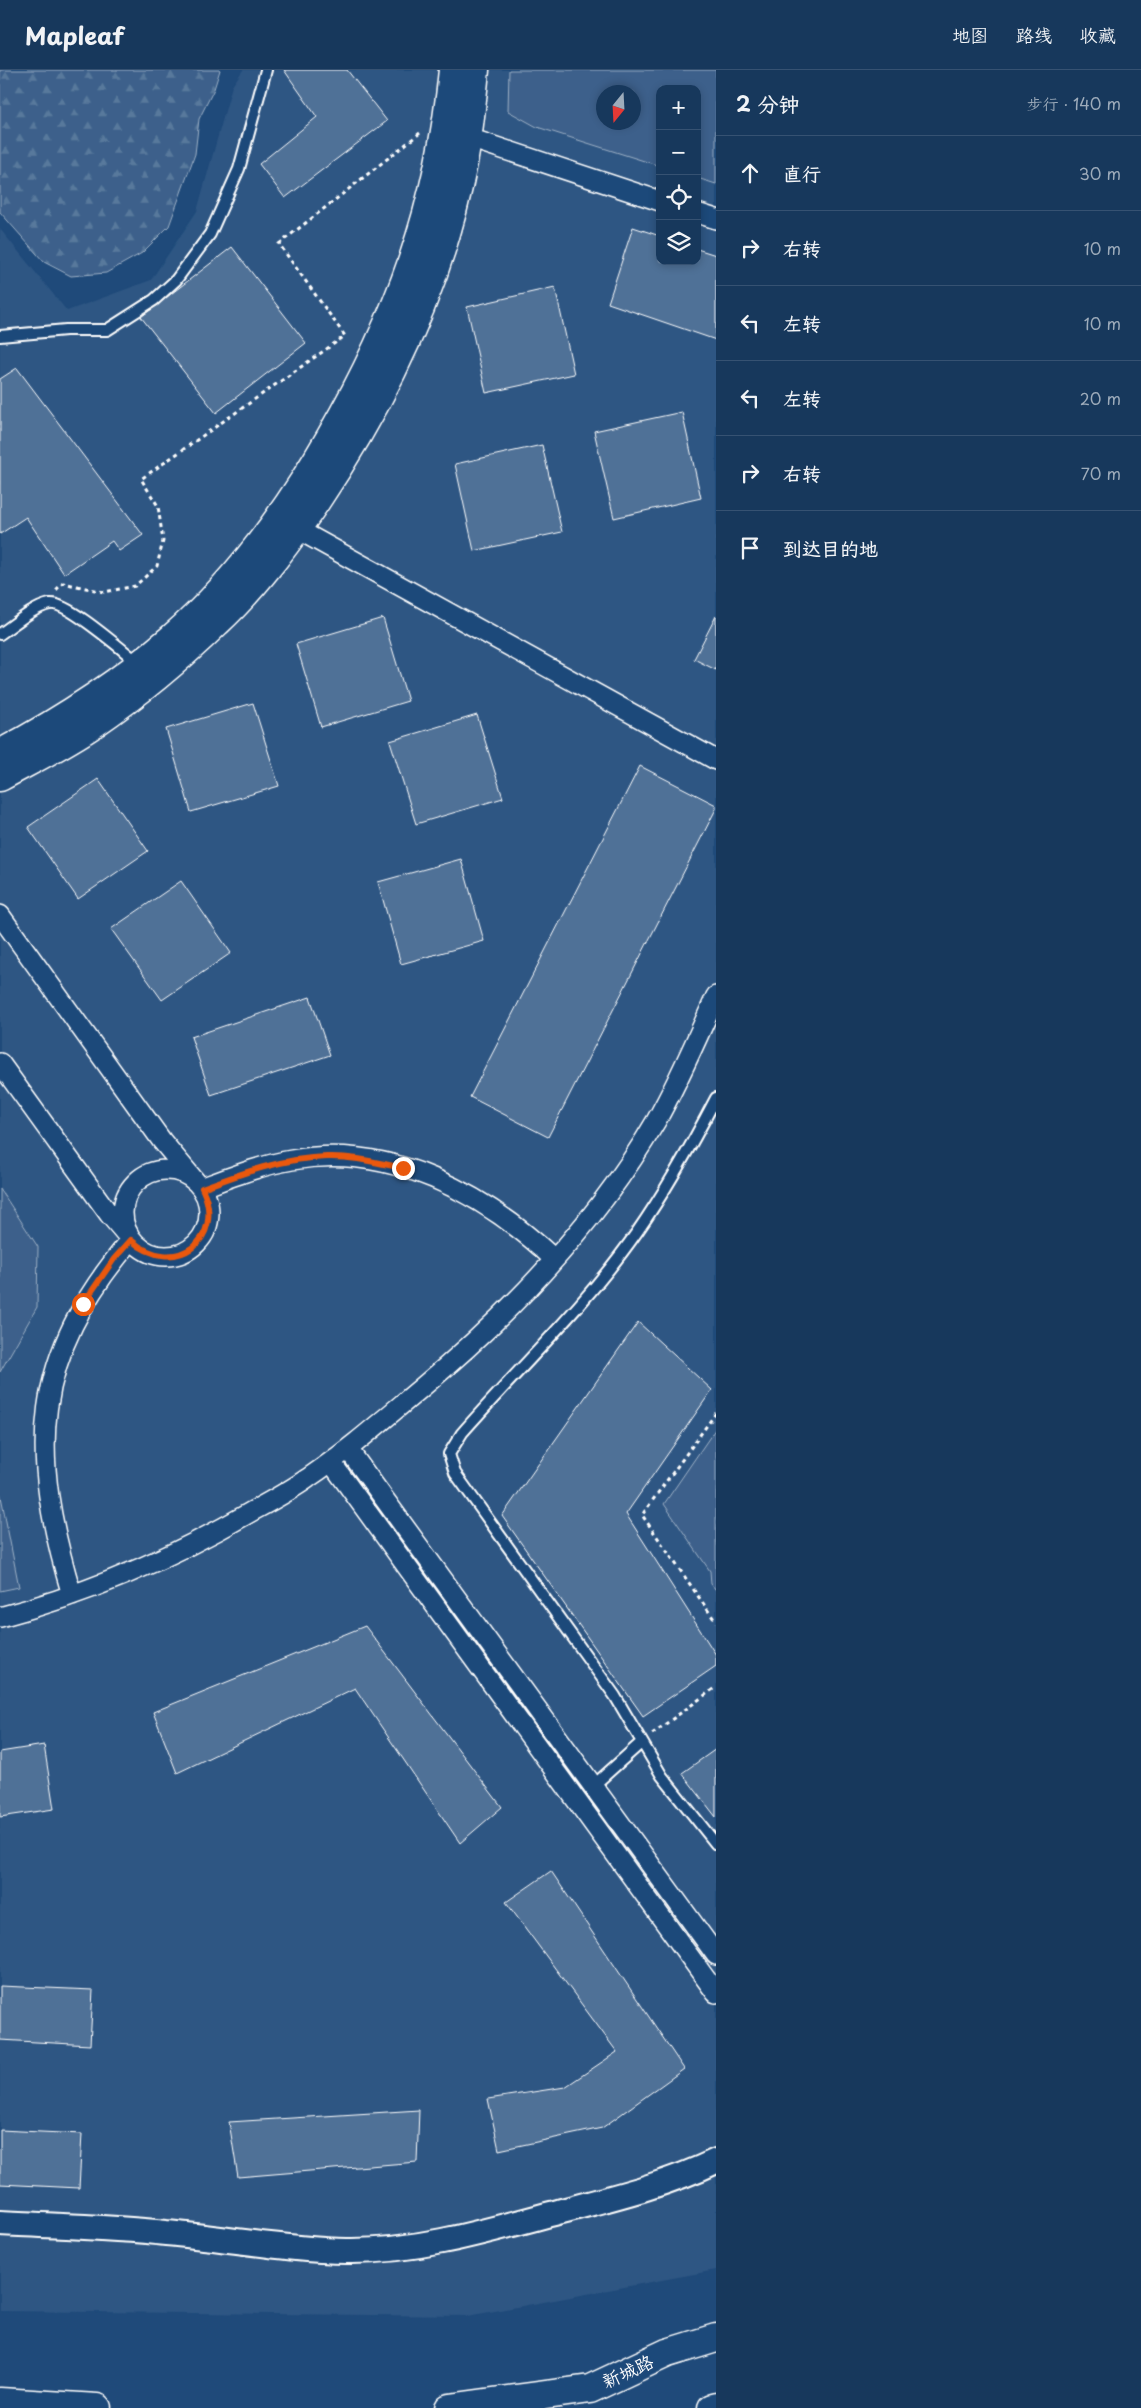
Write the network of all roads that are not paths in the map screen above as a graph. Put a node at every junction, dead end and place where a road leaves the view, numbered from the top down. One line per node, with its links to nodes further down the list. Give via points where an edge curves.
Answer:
1 (266, 70): 8 (lane, via 239,169 210,234 176,280 154,300 107,330)
2 (453, 70): 4 (main road)
3 (474, 70): 4 (main road)
4 (456, 134): 5 (street); 9 (main road, via 397,306)
5 (656, 200)
6 (701, 214): 7 (street)
7 (716, 220)
8 (0, 336)
9 (288, 524): 11 (main road, via 259,547 210,602); 13 (street); 14 (main road, via 255,580 219,621 92,725)
10 (0, 634): 11 (lane, via 39,608 52,604 74,611)
11 (140, 664): 12 (main road, via 64,718)
12 (0, 754)
13 (716, 760)
14 (0, 777)
15 (0, 915): 19 (street, via 162,1141)
16 (716, 996): 21 (street, via 657,1120 602,1202)
17 (0, 1063): 20 (street)
18 (716, 1098): 26 (lane, via 681,1165 636,1233 582,1300 462,1433 449,1454 455,1473 615,1696)
19 (202, 1188): 20 (street, via 207,1200 208,1220 201,1238 192,1248 180,1254 153,1255); 20 (street, via 180,1172 152,1172 139,1178 124,1200 122,1214 124,1228); 21 (street, via 258,1168 293,1160 328,1157 365,1160 403,1168 468,1194 506,1218)
20 (131, 1240): 24 (street, via 83,1304 63,1346 49,1393 45,1419 45,1476 49,1506)
21 (554, 1259): 22 (street, via 486,1331)
22 (348, 1449): 23 (street); 27 (street)
23 (331, 1462): 24 (street, via 282,1494 185,1548); 30 (street)
24 (72, 1596): 25 (street)
25 (0, 1618)
26 (642, 1742): 27 (lane); 28 (lane, via 662,1776)
27 (593, 1786): 29 (street)
28 (716, 1844)
29 (716, 1955)
30 (716, 1993)
31 (716, 2161): 32 (street, via 615,2197 508,2226 408,2246 367,2250 323,2250 165,2232)
32 (0, 2223)
33 (716, 2338): 37 (main road, 新城路, via 667,2353 590,2389)
34 (0, 2402): 36 (main road)
35 (716, 2407): 38 (main road)
36 (97, 2408)
37 (449, 2408)
38 (712, 2408)

